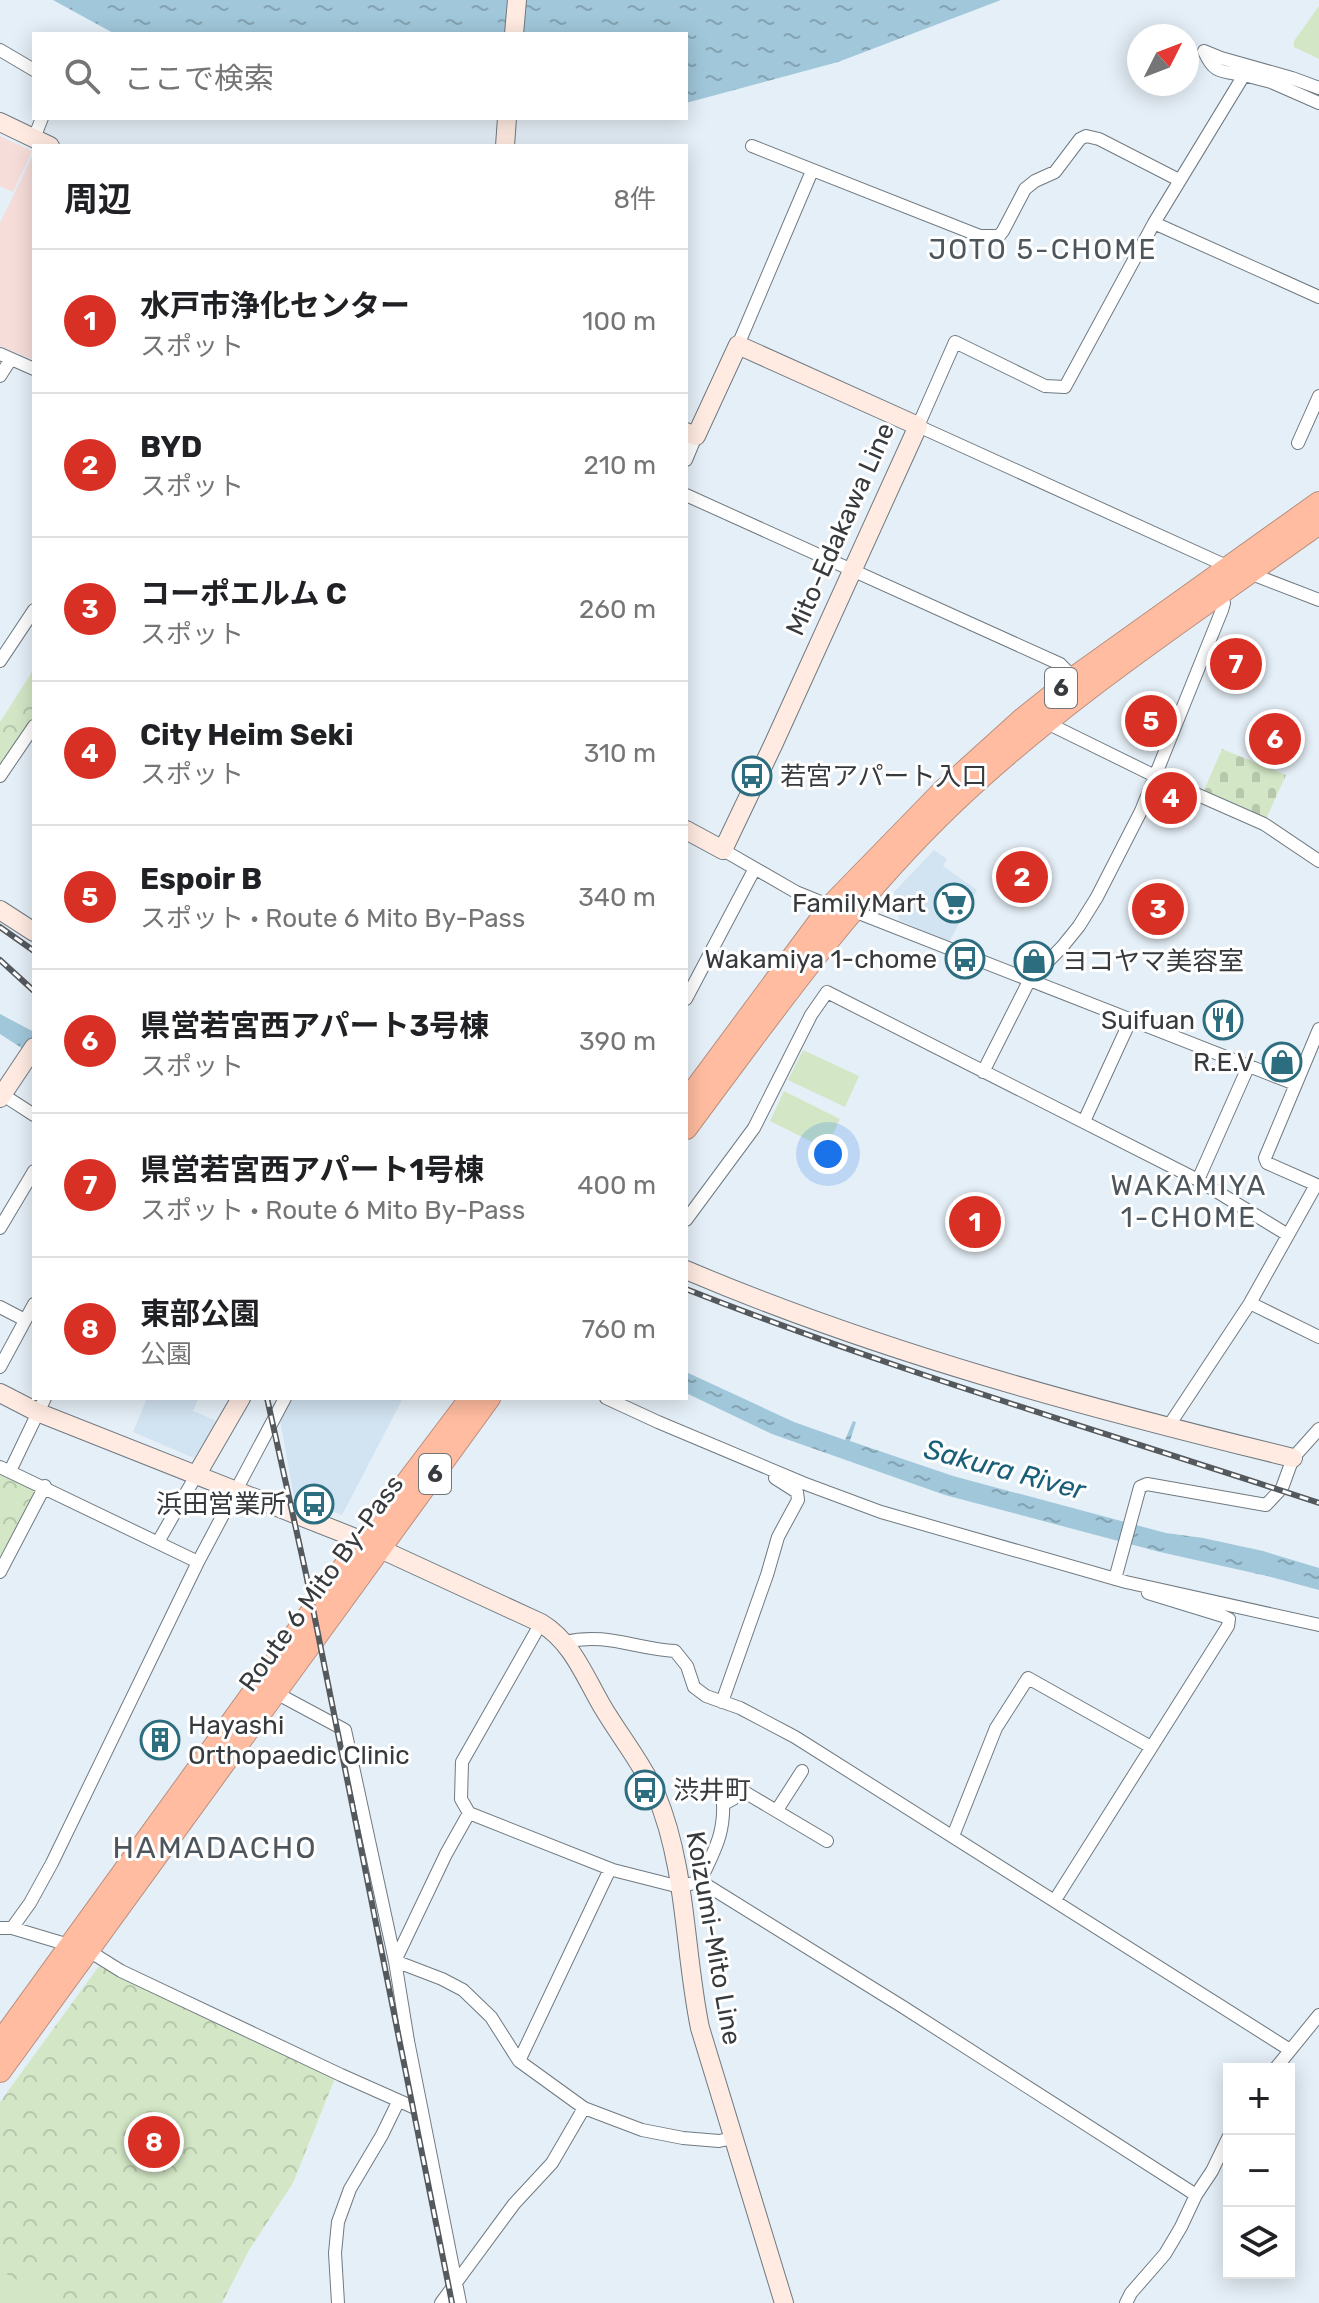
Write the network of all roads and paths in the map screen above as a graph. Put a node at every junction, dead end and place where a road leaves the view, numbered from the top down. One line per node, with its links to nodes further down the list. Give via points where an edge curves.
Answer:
1 (517, 0): 2 (main road)
2 (514, 32)
3 (0, 50): 4 (street)
4 (32, 69)
5 (1244, 75): 6 (street, via 1210,65 1204,51); 7 (street); 15 (street)
6 (1319, 88)
7 (1319, 103)
8 (42, 120): 11 (street)
9 (507, 120): 12 (main road)
10 (0, 122): 11 (main road)
11 (42, 142)
12 (505, 144)
13 (752, 146): 14 (street)
14 (812, 171): 15 (street, via 980,236 999,236 1025,189 1055,172 1086,136); 18 (street)
15 (1179, 180): 16 (street)
16 (1154, 223): 17 (street); 23 (street, via 1065,387 1045,386 955,342)
17 (1319, 297)
18 (738, 345): 23 (main road, Mito-Edakawa Line); 24 (main road)
19 (6, 357): 20 (street); 21 (street)
20 (32, 368)
21 (0, 376)
22 (1319, 396): 25 (street)
23 (918, 426): 29 (main road, Mito-Edakawa Line); 30 (street)
24 (691, 434)
25 (1298, 443)
26 (688, 496): 29 (street)
27 (1319, 503): 30 (highway, 6)
28 (1319, 523): 30 (highway, 6)
29 (852, 570): 35 (street, via 1060,664); 41 (main road, Mito-Edakawa Line)
30 (1238, 574): 31 (highway, 6); 32 (street); 35 (highway, 6)
31 (1219, 594): 36 (highway, 6); 39 (street, via 1222,610)
32 (1319, 600)
33 (32, 613): 34 (street)
34 (0, 661)
35 (1074, 678): 44 (highway, 6, via 942,792)
36 (1045, 722): 39 (street); 46 (highway, 6, via 954,802)
37 (32, 729): 38 (street)
38 (0, 776)
39 (1155, 776): 42 (street, via 1264,824); 48 (street, via 1097,897 1062,947)
40 (688, 831): 41 (main road)
41 (723, 850): 43 (street)
42 (1319, 861)
43 (754, 870): 44 (street); 49 (street)
44 (831, 906): 46 (street); 57 (highway, 6)
45 (0, 910): 47 (main road)
46 (854, 911): 48 (street); 60 (highway, 6)
47 (32, 931)
48 (1029, 981): 50 (street); 54 (street)
49 (688, 995)
50 (1131, 1019): 53 (street); 59 (street)
51 (1319, 1029): 55 (street)
52 (32, 1050): 56 (main road)
53 (1249, 1065): 55 (street); 62 (street)
54 (983, 1072): 62 (street); 64 (street, via 827,992 754,1128)
55 (1295, 1084): 63 (street, via 1265,1158)
56 (3, 1091): 58 (street)
57 (688, 1099)
58 (32, 1113)
59 (1086, 1117)
60 (688, 1125)
61 (32, 1174): 65 (street)
62 (1198, 1180): 66 (street)
63 (1318, 1186): 66 (street)
64 (688, 1217)
65 (0, 1228)
66 (1288, 1235): 68 (street)
67 (688, 1271): 81 (main road, via 872,1340)
68 (1250, 1303): 72 (street); 81 (street)
69 (0, 1307): 71 (street)
70 (32, 1308): 71 (street)
71 (25, 1320): 73 (street)
72 (1319, 1337)
73 (0, 1367)
74 (0, 1393): 80 (main road, Koizumi-Mito Line)
75 (238, 1400): 86 (main road)
76 (284, 1400): 88 (street)
77 (470, 1400): 90 (highway, Route 6 Mito By-Pass / 6)
78 (487, 1400): 90 (highway, Route 6 Mito By-Pass / 6)
79 (610, 1400): 84 (street)
80 (41, 1405): 85 (street); 86 (main road, Koizumi-Mito Line)
81 (1168, 1427): 83 (main road)
82 (1319, 1429): 83 (street)
83 (1293, 1458): 93 (street, via 1282,1488 1266,1505 1140,1487)
84 (761, 1465): 93 (street, via 881,1512); 98 (street, via 797,1492 798,1500 778,1537)
85 (5, 1469): 87 (street)
86 (197, 1474): 88 (main road, Koizumi-Mito Line); 89 (street)
87 (45, 1486): 89 (street); 92 (street)
88 (237, 1491): 90 (main road, Koizumi-Mito Line); 91 (street)
89 (158, 1542): 91 (street)
90 (372, 1545): 94 (main road, Koizumi-Mito Line); 97 (highway, Route 6 Mito By-Pass / 6); 110 (highway, Route 6 Mito By-Pass / 6)
91 (198, 1562): 109 (street, via 52,1863 30,1903)
92 (0, 1572)
93 (1119, 1578): 95 (street); 99 (street, via 1158,1597 1229,1619)
94 (541, 1623): 96 (main road, Koizumi-Mito Line); 102 (street, via 462,1762 461,1799)
95 (1319, 1625)
96 (565, 1642): 98 (street, via 624,1641 675,1651 694,1687); 107 (main road, Koizumi-Mito Line, via 654,1791 669,1830)
97 (276, 1693): 110 (highway, Route 6 Mito By-Pass / 6); 111 (street, via 345,1730)
98 (722, 1702): 103 (street, via 795,1737)
99 (1151, 1747): 103 (street, via 1028,1678 996,1728); 108 (street)
100 (802, 1771): 101 (street)
101 (777, 1810): 104 (street); 106 (street, via 741,1790 733,1799 723,1798 722,1831)
102 (469, 1813): 105 (street); 111 (street)
103 (953, 1836): 108 (street)
104 (827, 1841)
105 (610, 1869): 107 (street); 115 (street)
106 (700, 1881): 107 (street); 123 (street)
107 (680, 1887): 121 (main road, Koizumi-Mito Line, via 693,1995)
108 (1055, 1900): 114 (street)
109 (6, 1928): 110 (street)
110 (80, 1948): 113 (highway, Route 6 Mito By-Pass / 6); 117 (highway, Route 6 Mito By-Pass / 6); 118 (street)
111 (395, 1961): 115 (street, via 463,1990 491,2017); 120 (street)
112 (1319, 2015): 114 (street)
113 (0, 2043)
114 (1290, 2050): 116 (street)
115 (519, 2061): 119 (street)
116 (1280, 2063)
117 (0, 2071)
118 (398, 2102): 120 (street); 125 (street, via 350,2189 338,2222)
119 (584, 2108): 121 (street, via 642,2130 719,2141); 124 (street, via 552,2163)
120 (422, 2111): 124 (street)
121 (733, 2138): 128 (main road, Koizumi-Mito Line)
122 (1223, 2148): 123 (street)
123 (1196, 2195): 129 (street, via 1165,2254)
124 (455, 2282): 126 (street); 127 (street)
125 (338, 2303)
126 (441, 2303)
127 (460, 2303)
128 (784, 2303)
129 (1126, 2303)

